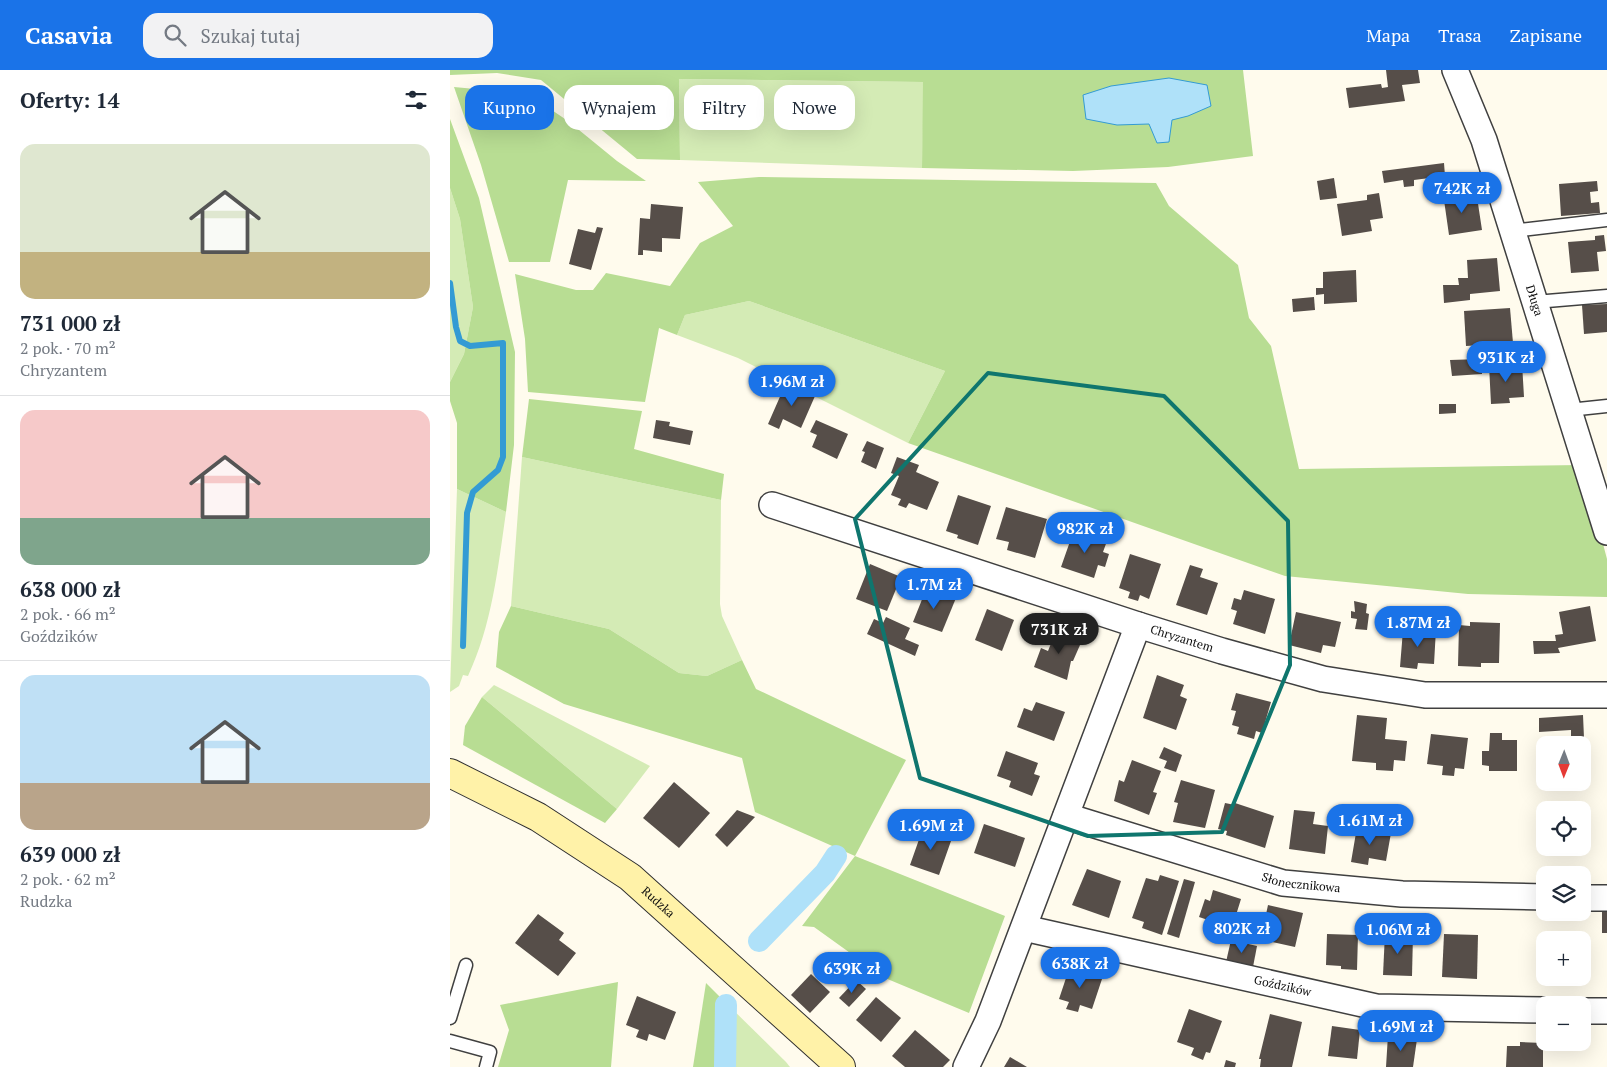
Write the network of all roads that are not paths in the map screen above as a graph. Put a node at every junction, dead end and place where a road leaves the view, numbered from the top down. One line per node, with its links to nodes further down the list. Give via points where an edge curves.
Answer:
1 (1456, 70): 3 (street, Długa, via 1484,140)
2 (1607, 220): 3 (lane)
3 (1512, 231): 5 (street, Długa)
4 (1607, 296): 5 (lane)
5 (1534, 302): 7 (street, Długa)
6 (1607, 406): 7 (lane)
7 (1569, 410): 9 (street, Długa)
8 (772, 505): 10 (street, Chryzantem)
9 (1607, 532)
10 (1138, 625): 11 (street, Chryzantem, via 1323,678 1425,695); 13 (street)
11 (1607, 695)
12 (450, 773): 25 (main road, Rudzka, via 538,817 630,877)
13 (1066, 816): 14 (street, Słonecznikowa, via 1283,882 1402,894); 17 (street)
14 (1536, 897)
15 (1591, 898): 16 (street)
16 (1607, 898)
17 (1024, 928): 19 (street, Goździków, via 1376,1008); 26 (street, via 988,1021)
18 (466, 965): 22 (lane)
19 (1536, 1010)
20 (1591, 1011): 21 (street)
21 (1607, 1011)
22 (450, 1018)
23 (450, 1041): 24 (lane, via 490,1052)
24 (486, 1067)
25 (841, 1067)
26 (966, 1067)

